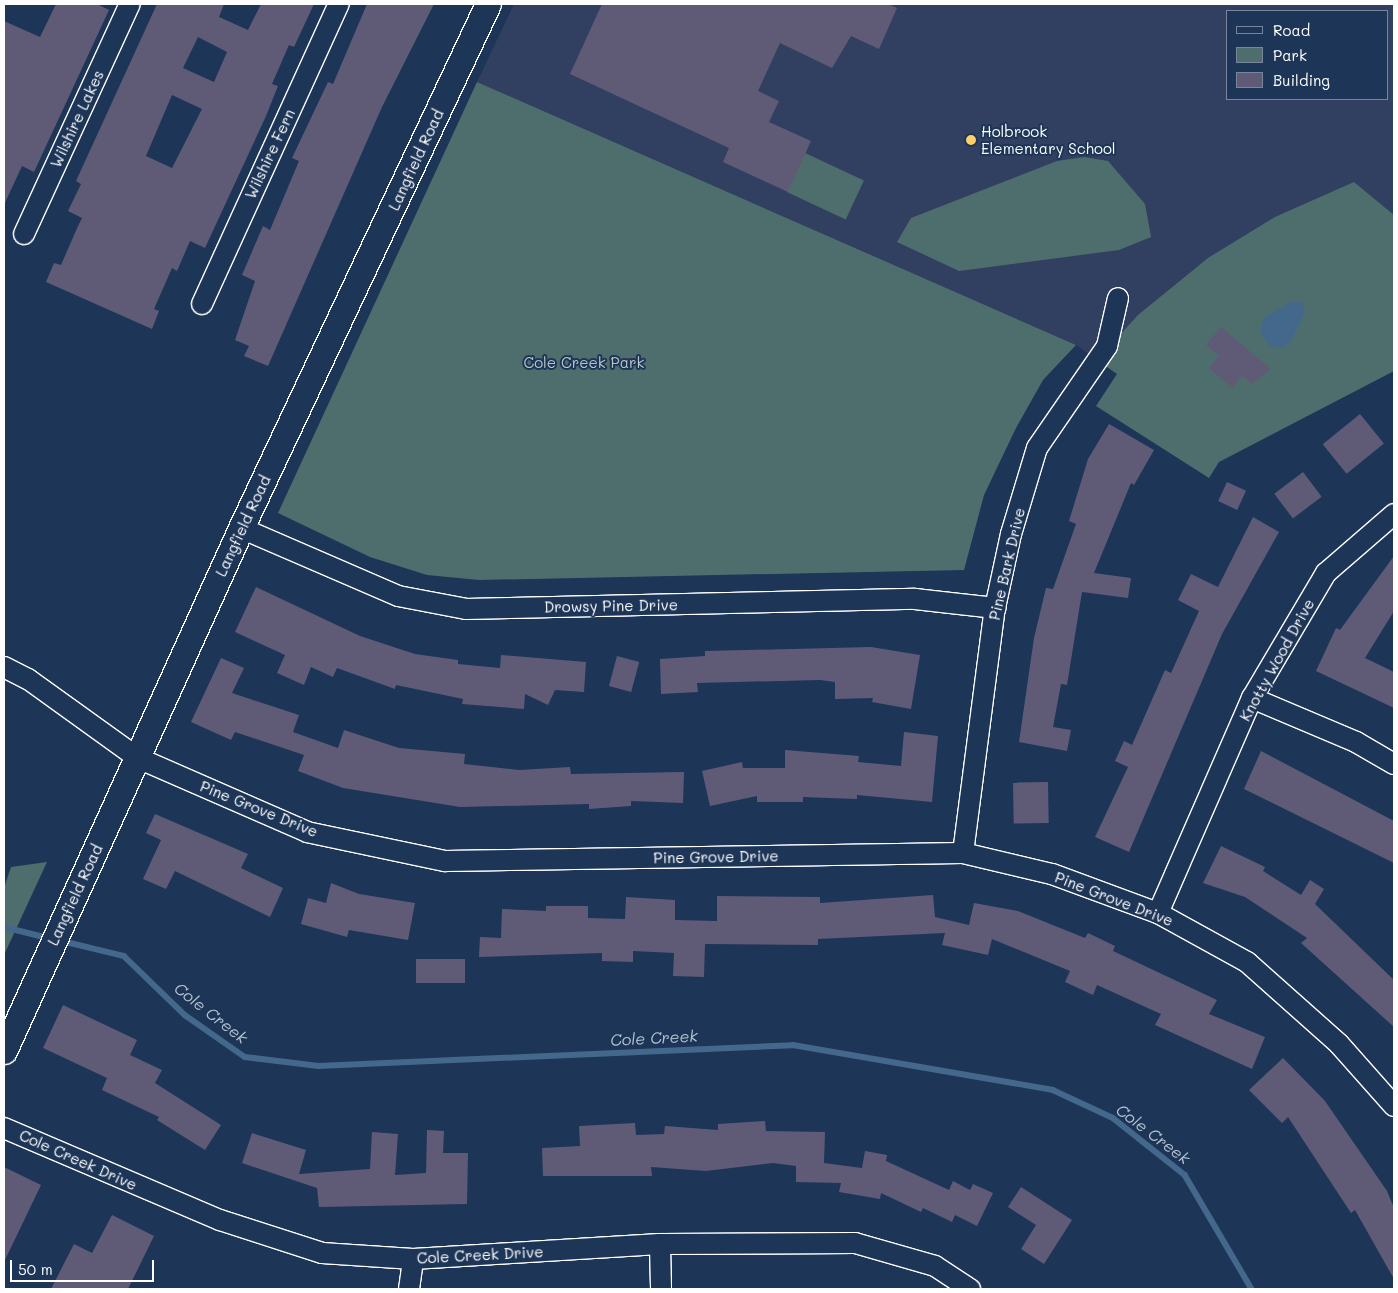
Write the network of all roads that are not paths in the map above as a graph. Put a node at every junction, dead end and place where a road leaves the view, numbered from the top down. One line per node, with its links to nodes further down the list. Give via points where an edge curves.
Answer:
1 (130, 4): 4 (street, Wilshire Lakes)
2 (339, 4): 6 (street, Wilshire Fern)
3 (488, 4): 8 (street, Langfield Road)
4 (24, 234)
5 (1118, 298): 9 (street, Pine Bark Drive, via 1107,346 1037,448)
6 (202, 304)
7 (1394, 514): 11 (street, Knotty Wood Drive, via 1326,573)
8 (241, 528): 9 (street, Drowsy Pine Drive, via 398,596 466,609 915,598); 12 (street, Langfield Road)
9 (995, 608): 14 (street, Pine Bark Drive)
10 (4, 667): 12 (street, Pine Grove Drive, via 28,679)
11 (1252, 698): 13 (street, via 1356,742); 15 (street, Knotty Wood Drive)
12 (138, 758): 14 (street, Pine Grove Drive, via 307,832 445,861); 16 (street, Langfield Road)
13 (1394, 764)
14 (964, 853): 15 (street, Pine Grove Drive, via 1052,874)
15 (1158, 913): 17 (street, Pine Grove Drive, via 1247,962 1339,1044)
16 (4, 1051)
17 (1394, 1106)
18 (4, 1128): 20 (street, Cole Creek Drive, via 220,1220 322,1253)
19 (660, 1244): 20 (street, Cole Creek Drive); 22 (street); 23 (street, Cole Creek Drive, via 854,1243 935,1266)
20 (413, 1259): 21 (street)
21 (409, 1289)
22 (660, 1289)
23 (970, 1289)

